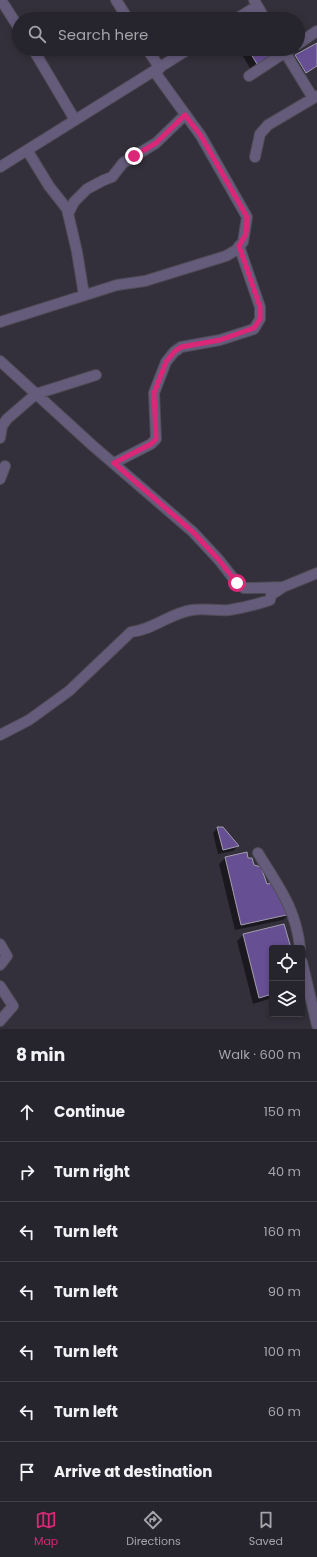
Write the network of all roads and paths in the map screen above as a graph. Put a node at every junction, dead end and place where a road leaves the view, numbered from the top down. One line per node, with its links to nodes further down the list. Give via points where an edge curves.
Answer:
1 (1, 0): 7 (street)
2 (116, 0): 4 (street)
3 (256, 3): 5 (street); 6 (street)
4 (124, 12)
5 (245, 12)
6 (261, 12)
7 (12, 17)
8 (317, 31): 9 (street)
9 (305, 39)
10 (37, 56): 19 (street)
11 (150, 56): 15 (street)
12 (178, 56): 15 (street)
13 (277, 56): 16 (street)
14 (290, 56): 17 (street)
15 (157, 69): 18 (street); 19 (street)
16 (249, 76)
17 (315, 97): 21 (street, via 268,125 260,134)
18 (185, 115): 23 (street, via 156,143 123,163 112,177 87,189 74,202); 24 (street, via 201,136 247,217 246,234)
19 (75, 120): 20 (street)
20 (27, 150): 22 (street); 23 (street)
21 (255, 157)
22 (0, 167)
23 (68, 214): 25 (street)
24 (239, 246): 25 (street, via 226,256); 31 (street, via 260,307 260,319 254,328 220,340 181,347 174,352 166,362 154,393 156,439)
25 (84, 295): 26 (street)
26 (0, 322)
27 (0, 361): 29 (street)
28 (96, 374): 29 (street)
29 (36, 394): 30 (street, via 7,419 2,426); 31 (street)
30 (0, 438)
31 (114, 463): 35 (street, via 193,532 237,583 249,588)
32 (5, 466): 33 (street)
33 (0, 479)
34 (317, 573): 35 (street)
35 (283, 587): 36 (street, via 271,595 270,600 255,606 246,605 229,610 192,610 170,616 145,630 132,632 69,691 29,720)
36 (0, 736)
37 (258, 853): 39 (street, via 291,909)
38 (0, 944): 40 (street, via 7,956)
39 (300, 945)
40 (0, 965)
41 (305, 975): 44 (street)
42 (0, 986): 43 (street, via 13,1006)
43 (0, 1021)
44 (317, 1025)

